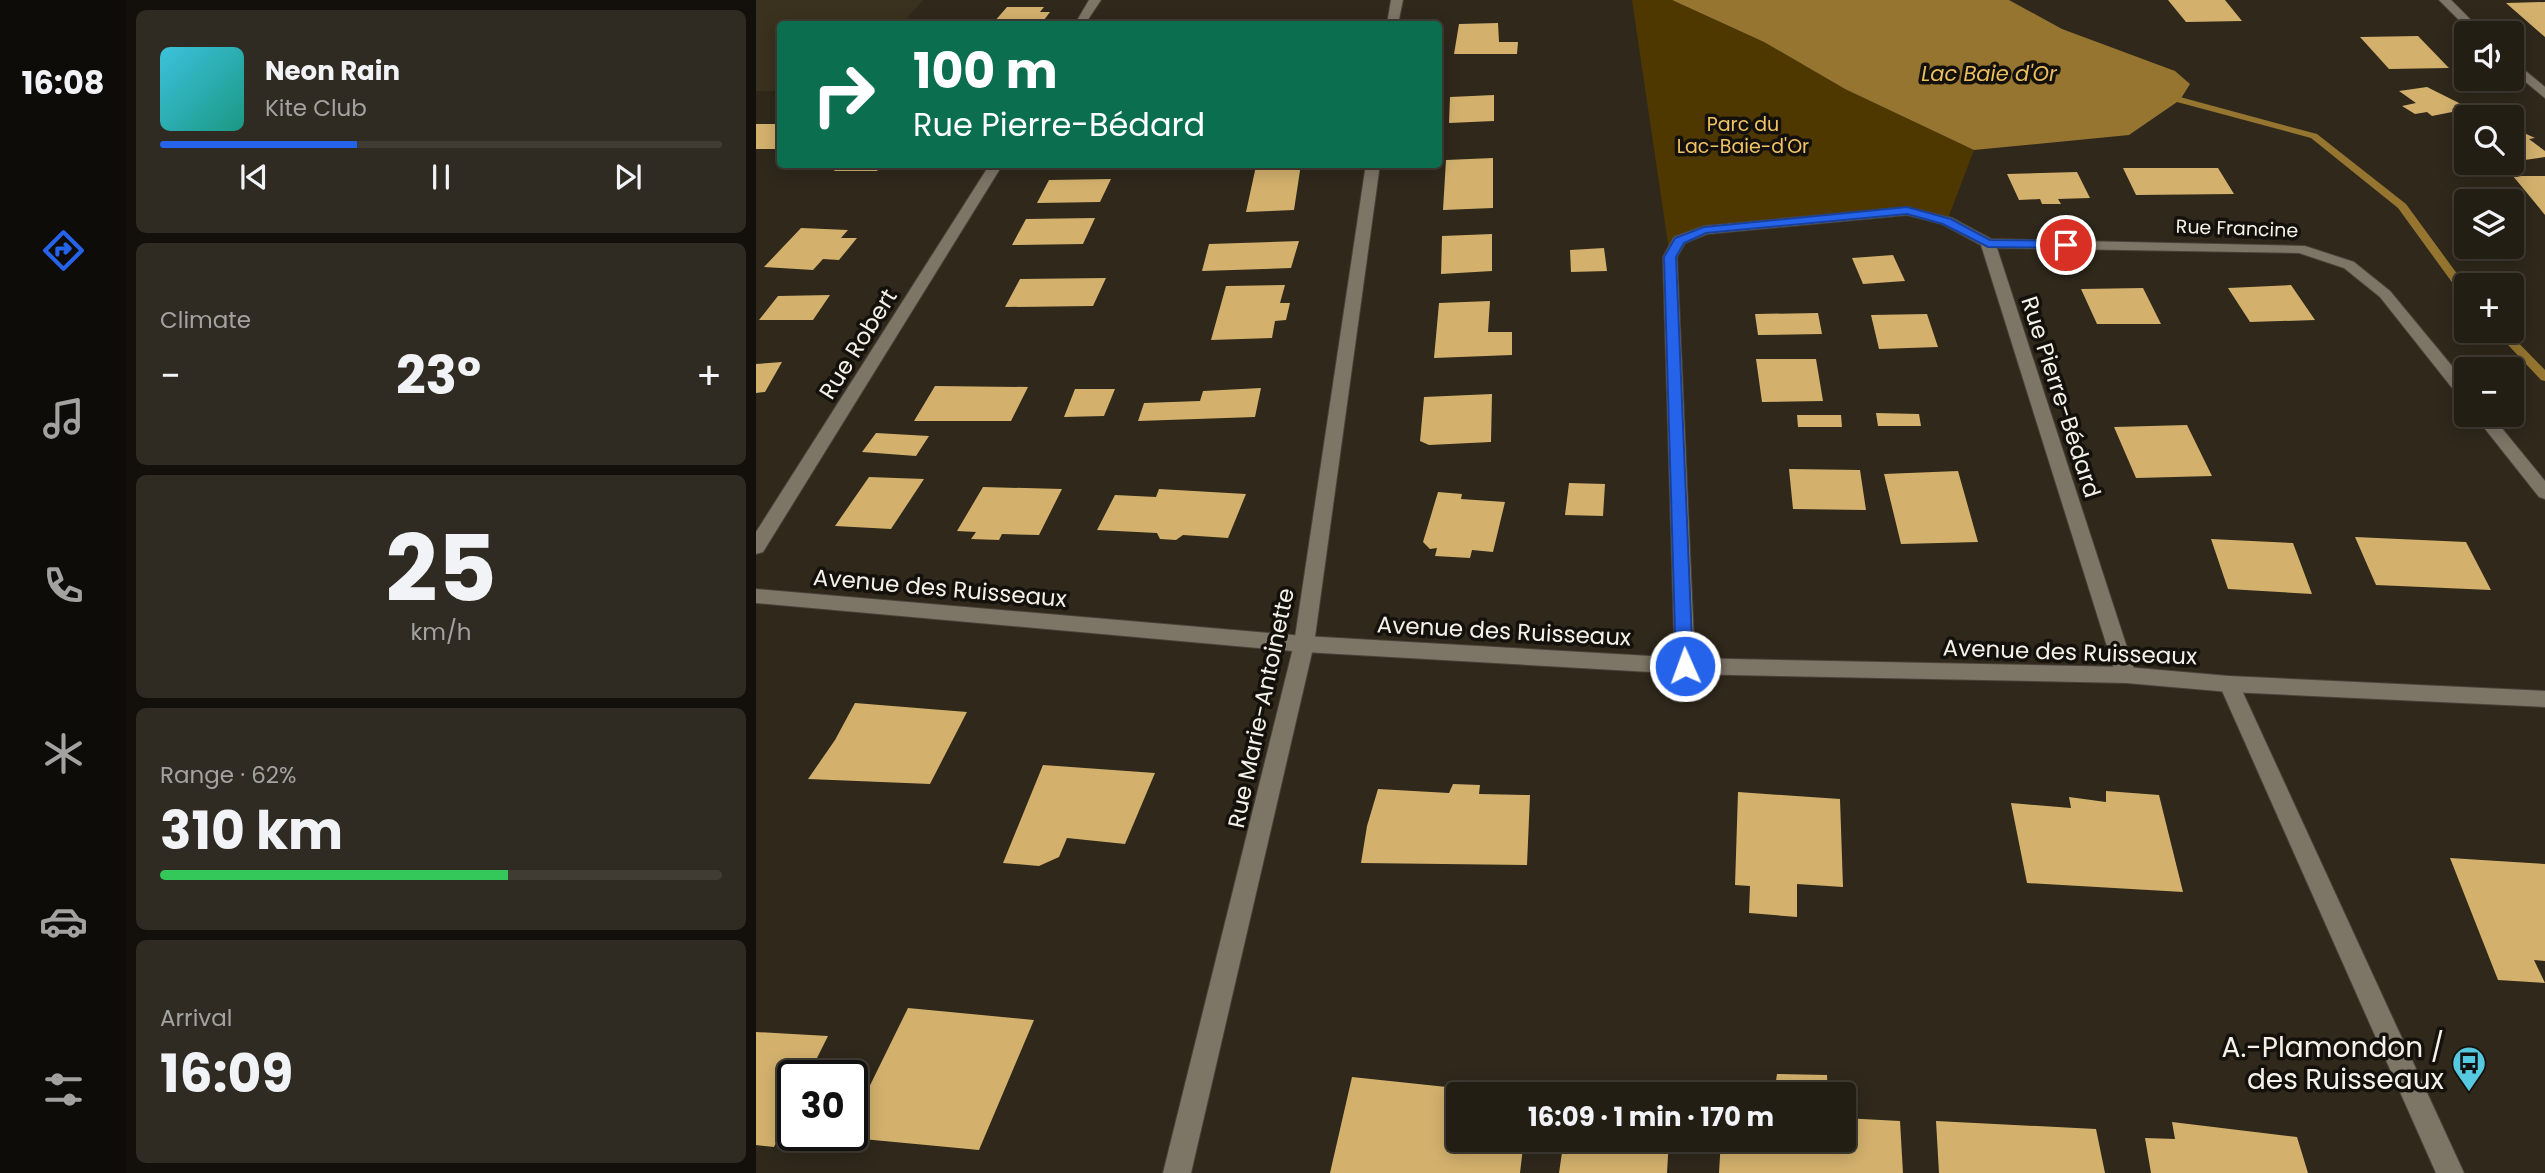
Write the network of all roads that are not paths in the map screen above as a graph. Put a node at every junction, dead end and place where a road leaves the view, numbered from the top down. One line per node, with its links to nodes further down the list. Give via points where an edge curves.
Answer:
1 (1095, 0): 4 (street)
2 (1397, 0): 5 (street)
3 (2445, 0): 6 (street)
4 (1082, 21)
5 (1394, 21)
6 (2466, 21)
7 (2524, 75): 8 (street)
8 (2545, 94)
9 (994, 168): 15 (street, Rue Robert)
10 (1372, 168): 17 (street, Rue Marie-Antoinette)
11 (1988, 243): 12 (street, Rue Francine, via 2300,249 2348,265 2385,295); 18 (street, via 1947,221 1907,211 1704,230 1679,240 1670,257); 19 (street, Rue Pierre-Bédard)
12 (2454, 379)
13 (2492, 427): 14 (street)
14 (2545, 493)
15 (756, 547)
16 (756, 596): 17 (street, Avenue des Ruisseaux)
17 (1304, 644): 18 (street, Avenue des Ruisseaux); 22 (street, Rue Marie-Antoinette)
18 (1685, 666): 19 (street, Avenue des Ruisseaux)
19 (2126, 675): 20 (street, Avenue des Ruisseaux)
20 (2230, 684): 21 (street, Avenue des Ruisseaux); 23 (street)
21 (2545, 699)
22 (1177, 1173)
23 (2450, 1173)

